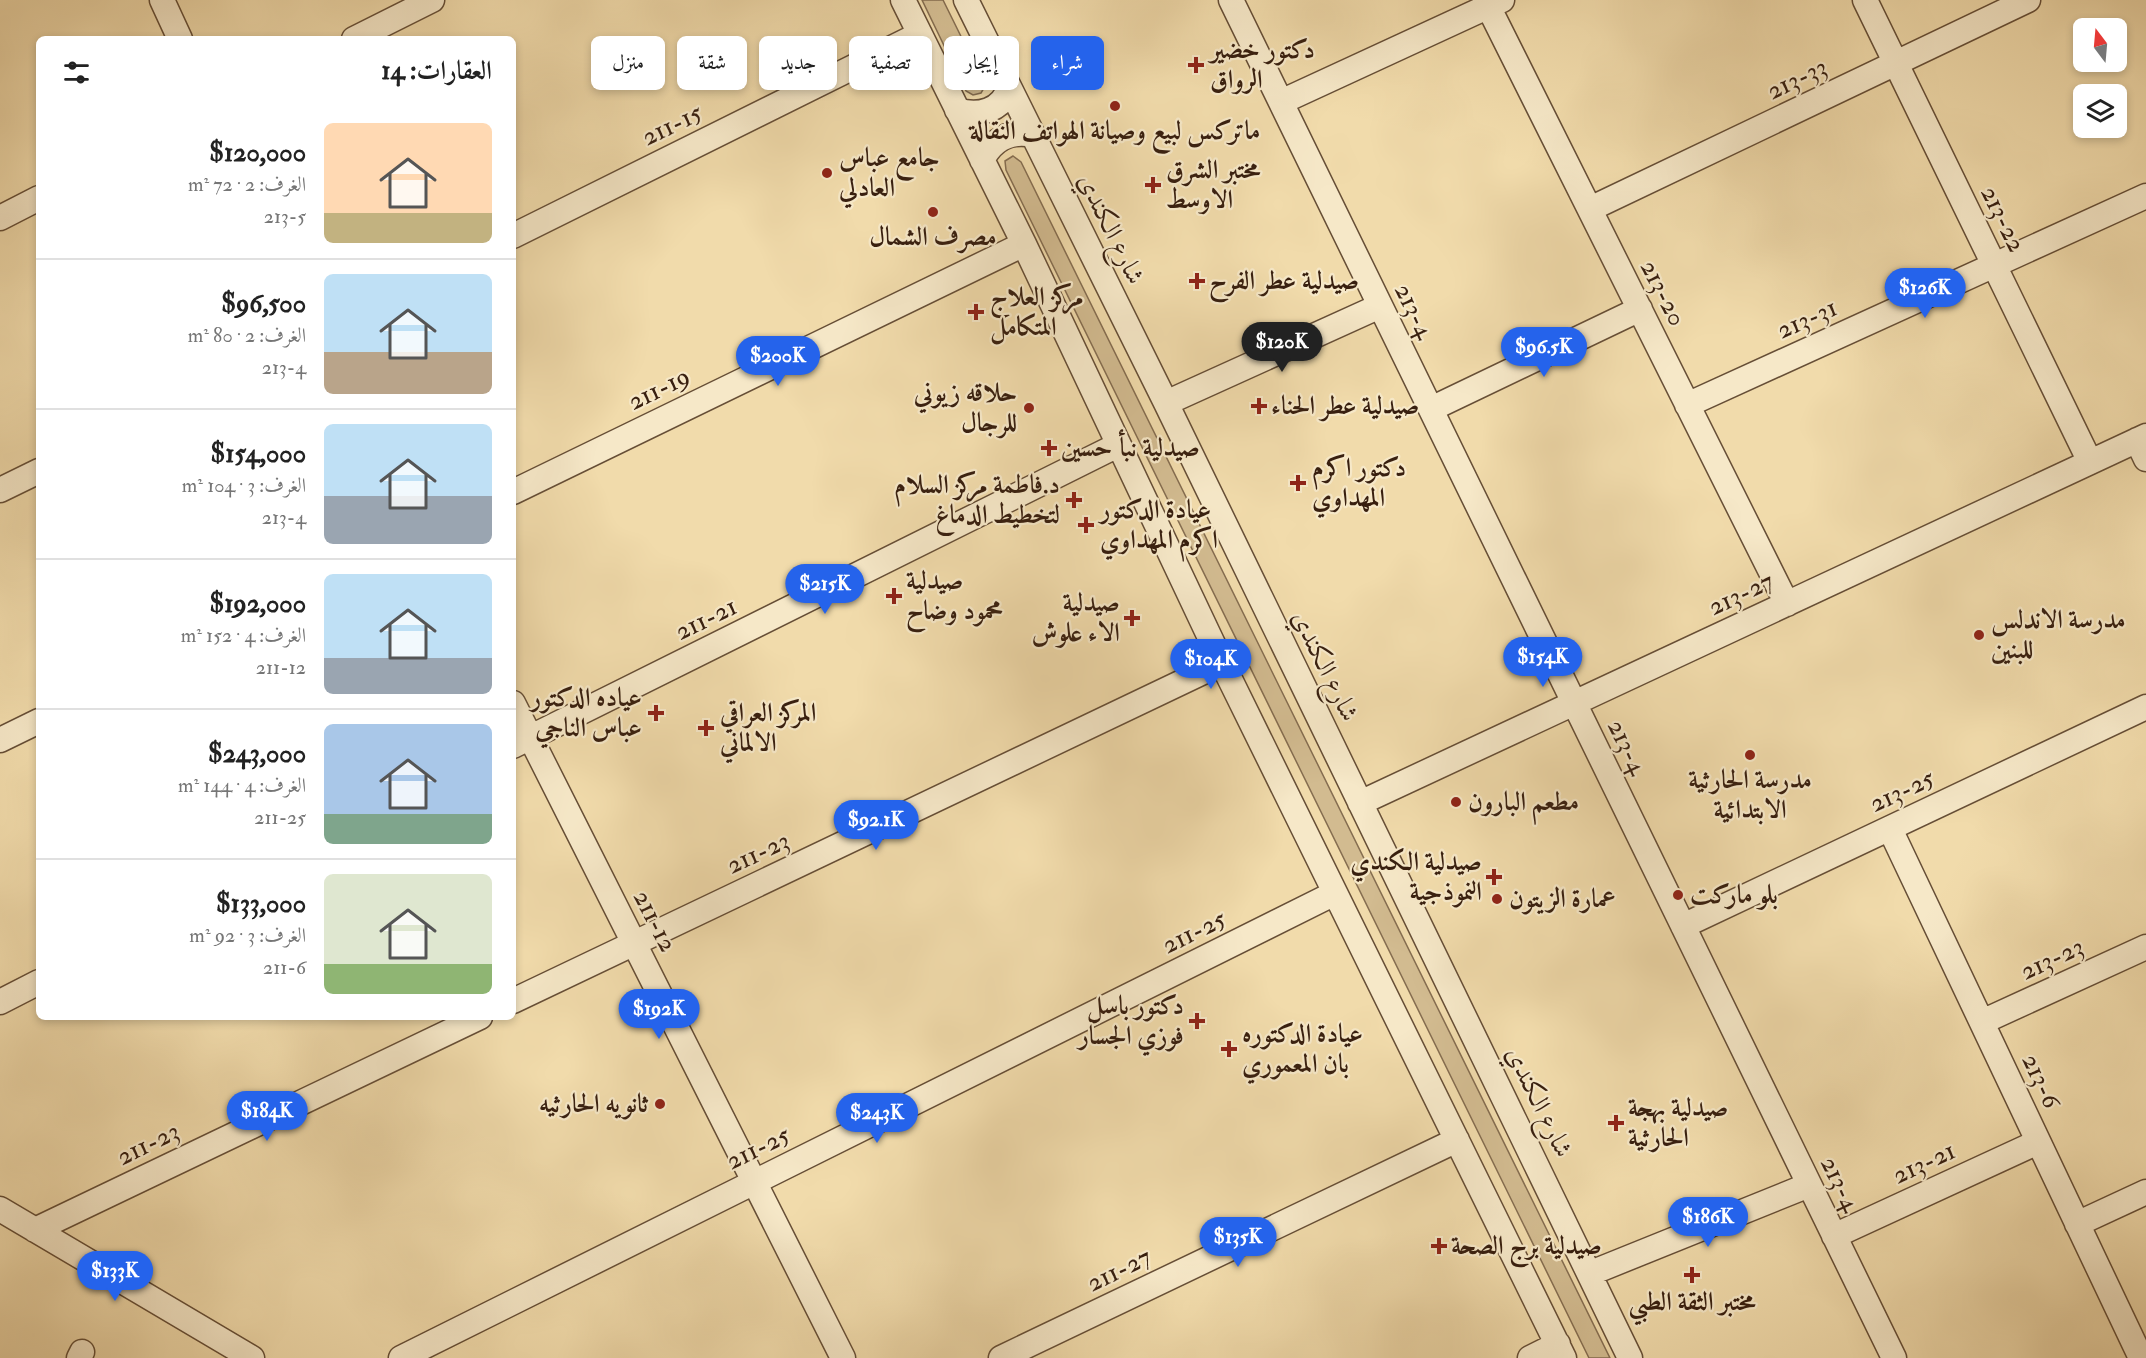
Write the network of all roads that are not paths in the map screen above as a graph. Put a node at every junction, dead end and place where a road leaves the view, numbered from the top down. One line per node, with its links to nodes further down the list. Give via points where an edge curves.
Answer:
1 (162, 0): 10 (street)
2 (432, 0): 11 (street)
3 (903, 0): 9 (street)
4 (966, 0): 12 (street, شارع الكندي)
5 (1231, 0): 16 (street, 213-4)
6 (1865, 0): 13 (street, 213-22)
7 (2028, 0): 13 (street, 213-33)
8 (1495, 3): 16 (street); 22 (street, 213-20)
9 (920, 34): 17 (street); 24 (street, 211-15)
10 (179, 36)
11 (360, 36)
12 (983, 36)
13 (1896, 63): 22 (street, 213-33); 26 (street, 213-22)
14 (1007, 90): 17 (street, via 1000,103 984,112)
15 (1009, 90): 18 (street, شارع الكندي)
16 (1281, 102): 27 (street, 213-4)
17 (957, 110): 19 (street)
18 (1033, 135): 19 (street, via 1002,137); 29 (street, شارع الكندي)
19 (982, 160): 25 (street)
20 (2146, 196): 26 (street, 213-31)
21 (36, 200): 23 (street)
22 (1590, 209): 28 (street, 213-20)
23 (0, 218)
24 (516, 235)
25 (1024, 244): 33 (street); 37 (street, 211-19)
26 (1994, 265): 30 (street, 213-31); 34 (street, 213-22)
27 (1380, 306): 29 (street); 31 (street, 213-4)
28 (1640, 309): 30 (street, 213-20); 31 (street)
29 (1166, 403): 46 (street, شارع الكندي)
30 (1688, 405): 38 (street, 213-20)
31 (1431, 410): 40 (street, 213-4)
32 (2143, 445): 34 (street, 213-27)
33 (1118, 446): 39 (street); 45 (street, 211-21)
34 (2090, 462): 38 (street, 213-27)
35 (36, 472): 36 (street)
36 (0, 490)
37 (516, 491)
38 (1787, 604): 40 (street, 213-27)
39 (1222, 663): 48 (street); 50 (street, 211-23)
40 (1574, 704): 46 (street, 213-27); 49 (street, 213-4)
41 (2146, 707): 47 (street, 213-25)
42 (516, 716): 45 (street, 211-12)
43 (36, 722): 44 (street)
44 (0, 740)
45 (522, 742): 50 (street, 211-12)
46 (1360, 804): 66 (street, شارع الكندي)
47 (1890, 829): 49 (street, 213-25); 56 (street, 213-6)
48 (1335, 893): 57 (street); 59 (street, 211-25)
49 (1683, 926): 60 (street, 213-4)
50 (634, 944): 53 (street, 211-23); 59 (street, 211-12)
51 (2146, 947): 56 (street, 213-23)
52 (36, 984): 54 (street)
53 (516, 1000)
54 (0, 1002)
55 (474, 1020): 64 (street, 211-23)
56 (1982, 1022): 58 (street, 213-6)
57 (1457, 1140): 67 (street); 71 (street, 211-27)
58 (2038, 1142): 63 (street, 213-6); 65 (street, 213-21)
59 (754, 1182): 69 (street, 211-25); 70 (street, 211-12)
60 (1809, 1185): 65 (street, 213-4); 66 (street)
61 (2146, 1192): 63 (street)
62 (0, 1209): 64 (street)
63 (2077, 1224): 75 (street, 213-6)
64 (35, 1230): 68 (street)
65 (1834, 1236): 74 (street, 213-4)
66 (1591, 1273): 73 (street, شارع الكندي)
67 (1561, 1351): 72 (street)
68 (252, 1358)
69 (401, 1358)
70 (843, 1358)
71 (1001, 1358)
72 (1530, 1358)
73 (1630, 1358)
74 (1894, 1358)
75 (2141, 1358)

